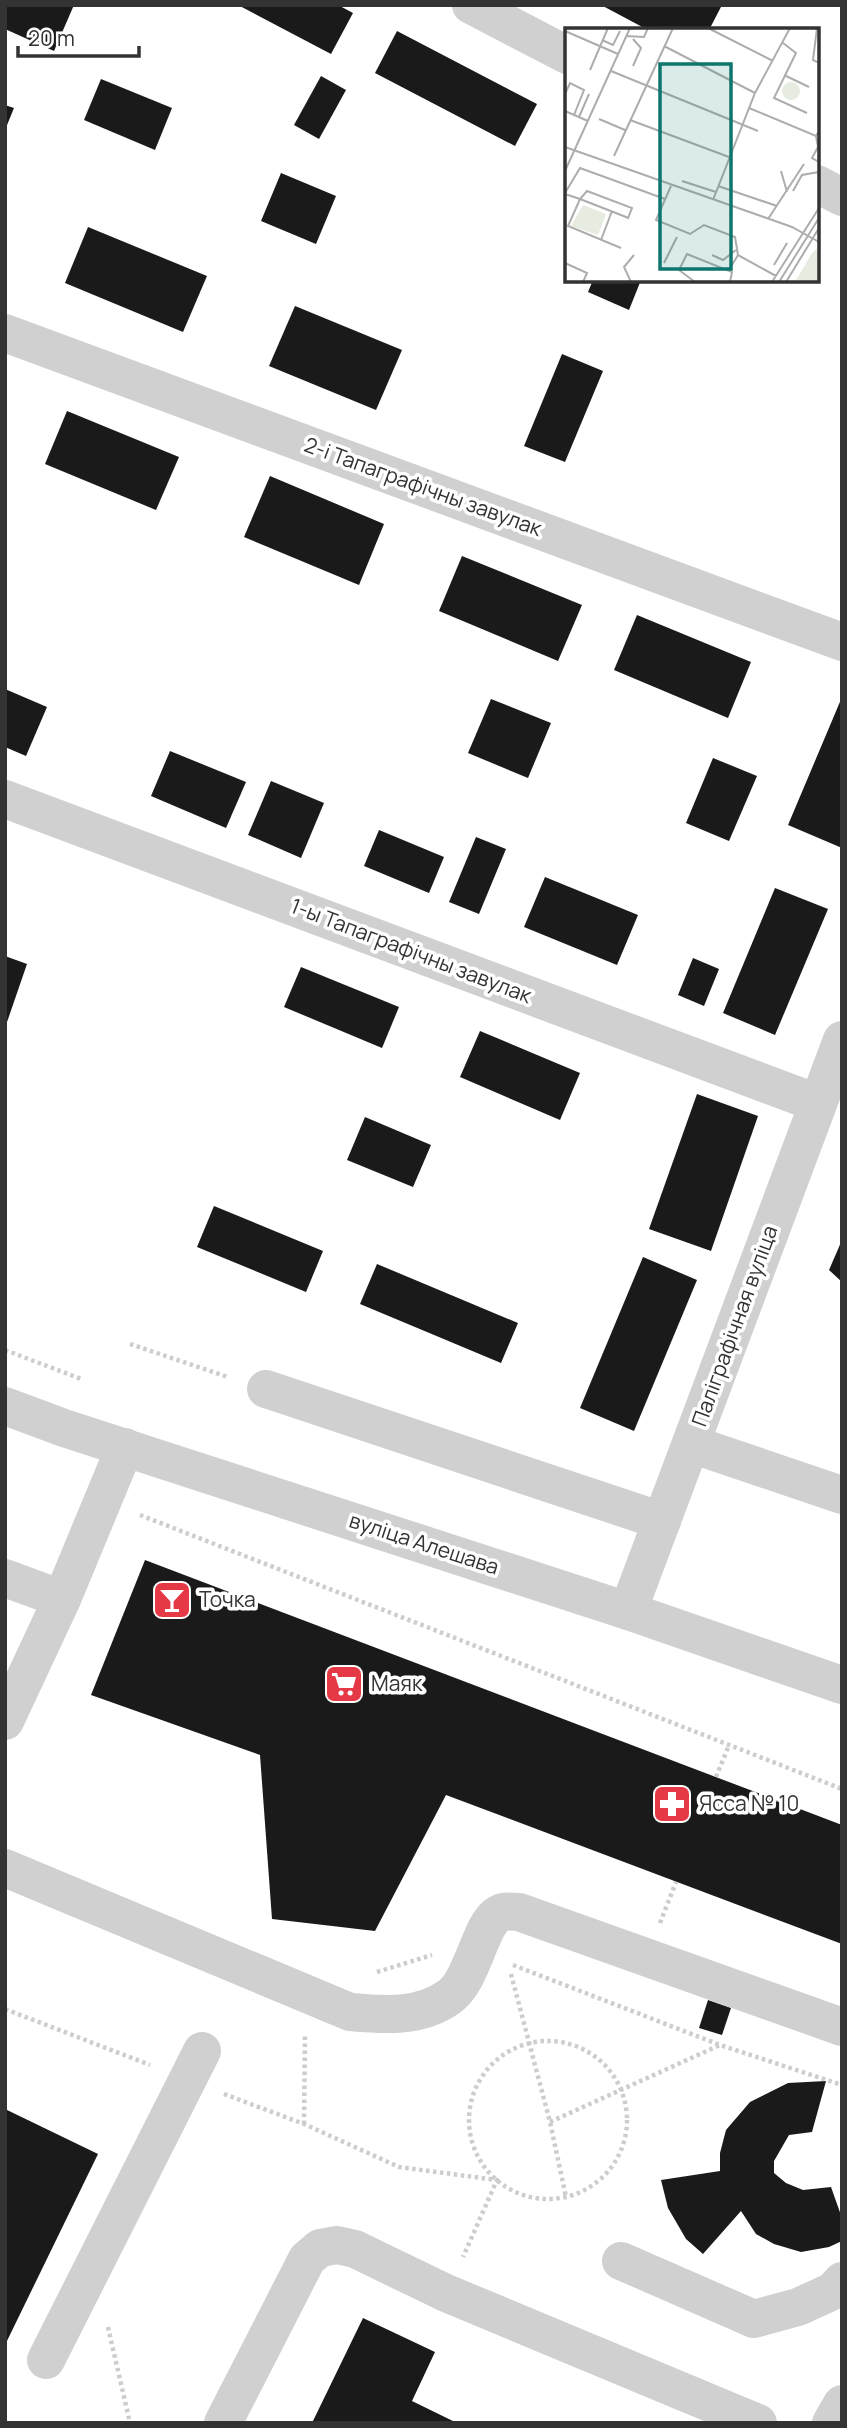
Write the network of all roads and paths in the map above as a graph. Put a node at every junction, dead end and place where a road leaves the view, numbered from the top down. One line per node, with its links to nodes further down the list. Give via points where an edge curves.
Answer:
1 (471, 5): 2 (street)
2 (565, 54)
3 (819, 185): 4 (street)
4 (842, 197)
5 (5, 332): 6 (street, 2-і Тапаграфічны завулак)
6 (842, 642)
7 (5, 799): 9 (street, 1-ы Тапаграфічны завулак)
8 (842, 1040): 9 (street, Паліграфічная вуліца)
9 (817, 1103): 15 (street, Паліграфічная вуліца)
10 (130, 1344): 13 (path)
11 (5, 1350): 12 (path)
12 (80, 1379)
13 (266, 1389): 19 (street)
14 (5, 1406): 16 (street, вуліца Алешава)
15 (691, 1444): 17 (street); 19 (street, Паліграфічная вуліца)
16 (125, 1447): 18 (street); 22 (street, вуліца Алешава)
17 (842, 1496)
18 (103, 1501): 21 (street); 25 (path)
19 (662, 1521): 22 (street, Паліграфічная вуліца)
20 (5, 1578): 21 (street)
21 (62, 1599): 24 (street)
22 (628, 1611): 23 (street, вуліца Алешава)
23 (842, 1685)
24 (5, 1721)
25 (729, 1745): 26 (path); 27 (path)
26 (716, 1777)
27 (842, 1789)
28 (5, 1868): 33 (street)
29 (676, 1882): 30 (path)
30 (657, 1930)
31 (481, 1940): 32 (path, via 370,1974); 33 (street, via 469,1973 450,1996 421,2010 389,2016 350,2012); 35 (street, via 489,1922 501,1912 519,1912)
32 (384, 1977)
33 (306, 1995): 42 (path)
34 (5, 2009): 38 (path)
35 (842, 2027)
36 (530, 2043): 37 (path, via 509,1964); 40 (path, via 574,2045 594,2055); 41 (path); 43 (path, via 507,2053 488,2069 475,2090 471,2138 481,2161)
37 (720, 2045): 39 (path); 40 (path)
38 (194, 2065): 42 (path); 48 (street)
39 (842, 2085)
40 (622, 2090): 41 (path); 44 (path, via 628,2116 625,2144 612,2168 592,2187)
41 (550, 2122): 44 (path)
42 (304, 2124): 43 (path, via 399,2167)
43 (497, 2180): 44 (path, via 541,2200); 47 (path)
44 (566, 2197)
45 (621, 2261): 46 (street, via 754,2319 798,2307 833,2291)
46 (842, 2281)
47 (446, 2293): 50 (street, via 355,2249 320,2248 307,2259); 51 (street)
48 (46, 2360)
49 (842, 2404): 52 (street)
50 (223, 2423)
51 (758, 2423)
52 (831, 2423)

